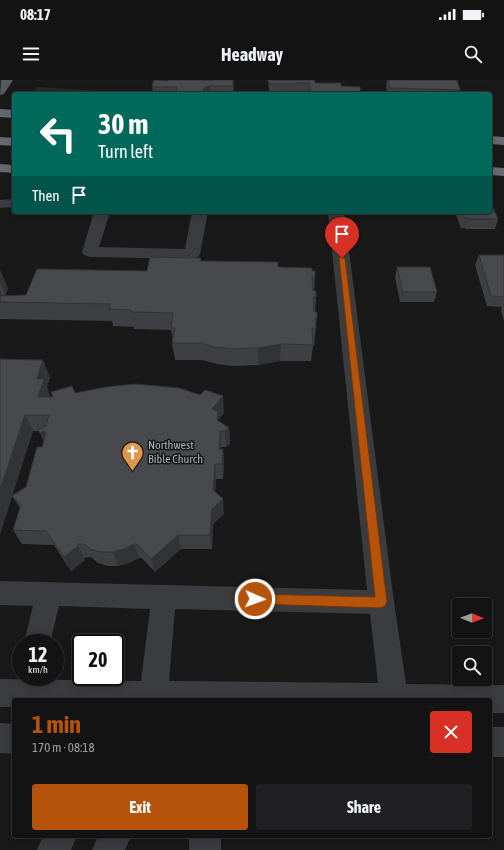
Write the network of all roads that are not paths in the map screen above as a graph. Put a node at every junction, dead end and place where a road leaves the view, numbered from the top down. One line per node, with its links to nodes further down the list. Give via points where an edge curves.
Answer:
1 (7, 80): 2 (main road)
2 (0, 91)
3 (0, 113): 4 (highway)
4 (12, 114)
5 (492, 140): 7 (highway)
6 (0, 141): 8 (highway)
7 (504, 141)
8 (12, 142)
9 (0, 168): 10 (highway)
10 (12, 169)
11 (492, 171): 12 (highway)
12 (504, 172)
13 (12, 203): 14 (street)
14 (0, 204)
15 (101, 214): 16 (street, via 90,252 192,254)
16 (200, 214)
17 (336, 214): 21 (street)
18 (0, 593): 19 (street)
19 (49, 594): 20 (street); 22 (street)
20 (164, 596): 21 (street); 24 (street)
21 (381, 602): 25 (street)
22 (39, 634)
23 (18, 688): 24 (street)
24 (153, 695): 26 (street)
25 (394, 697): 26 (street); 27 (street)
26 (212, 698)
27 (440, 698)
28 (0, 738): 29 (street)
29 (12, 739)
30 (492, 742): 31 (street)
31 (504, 742)
32 (61, 838): 35 (street)
33 (114, 838): 36 (street)
34 (205, 838): 37 (street)
35 (53, 850)
36 (108, 850)
37 (204, 850)

